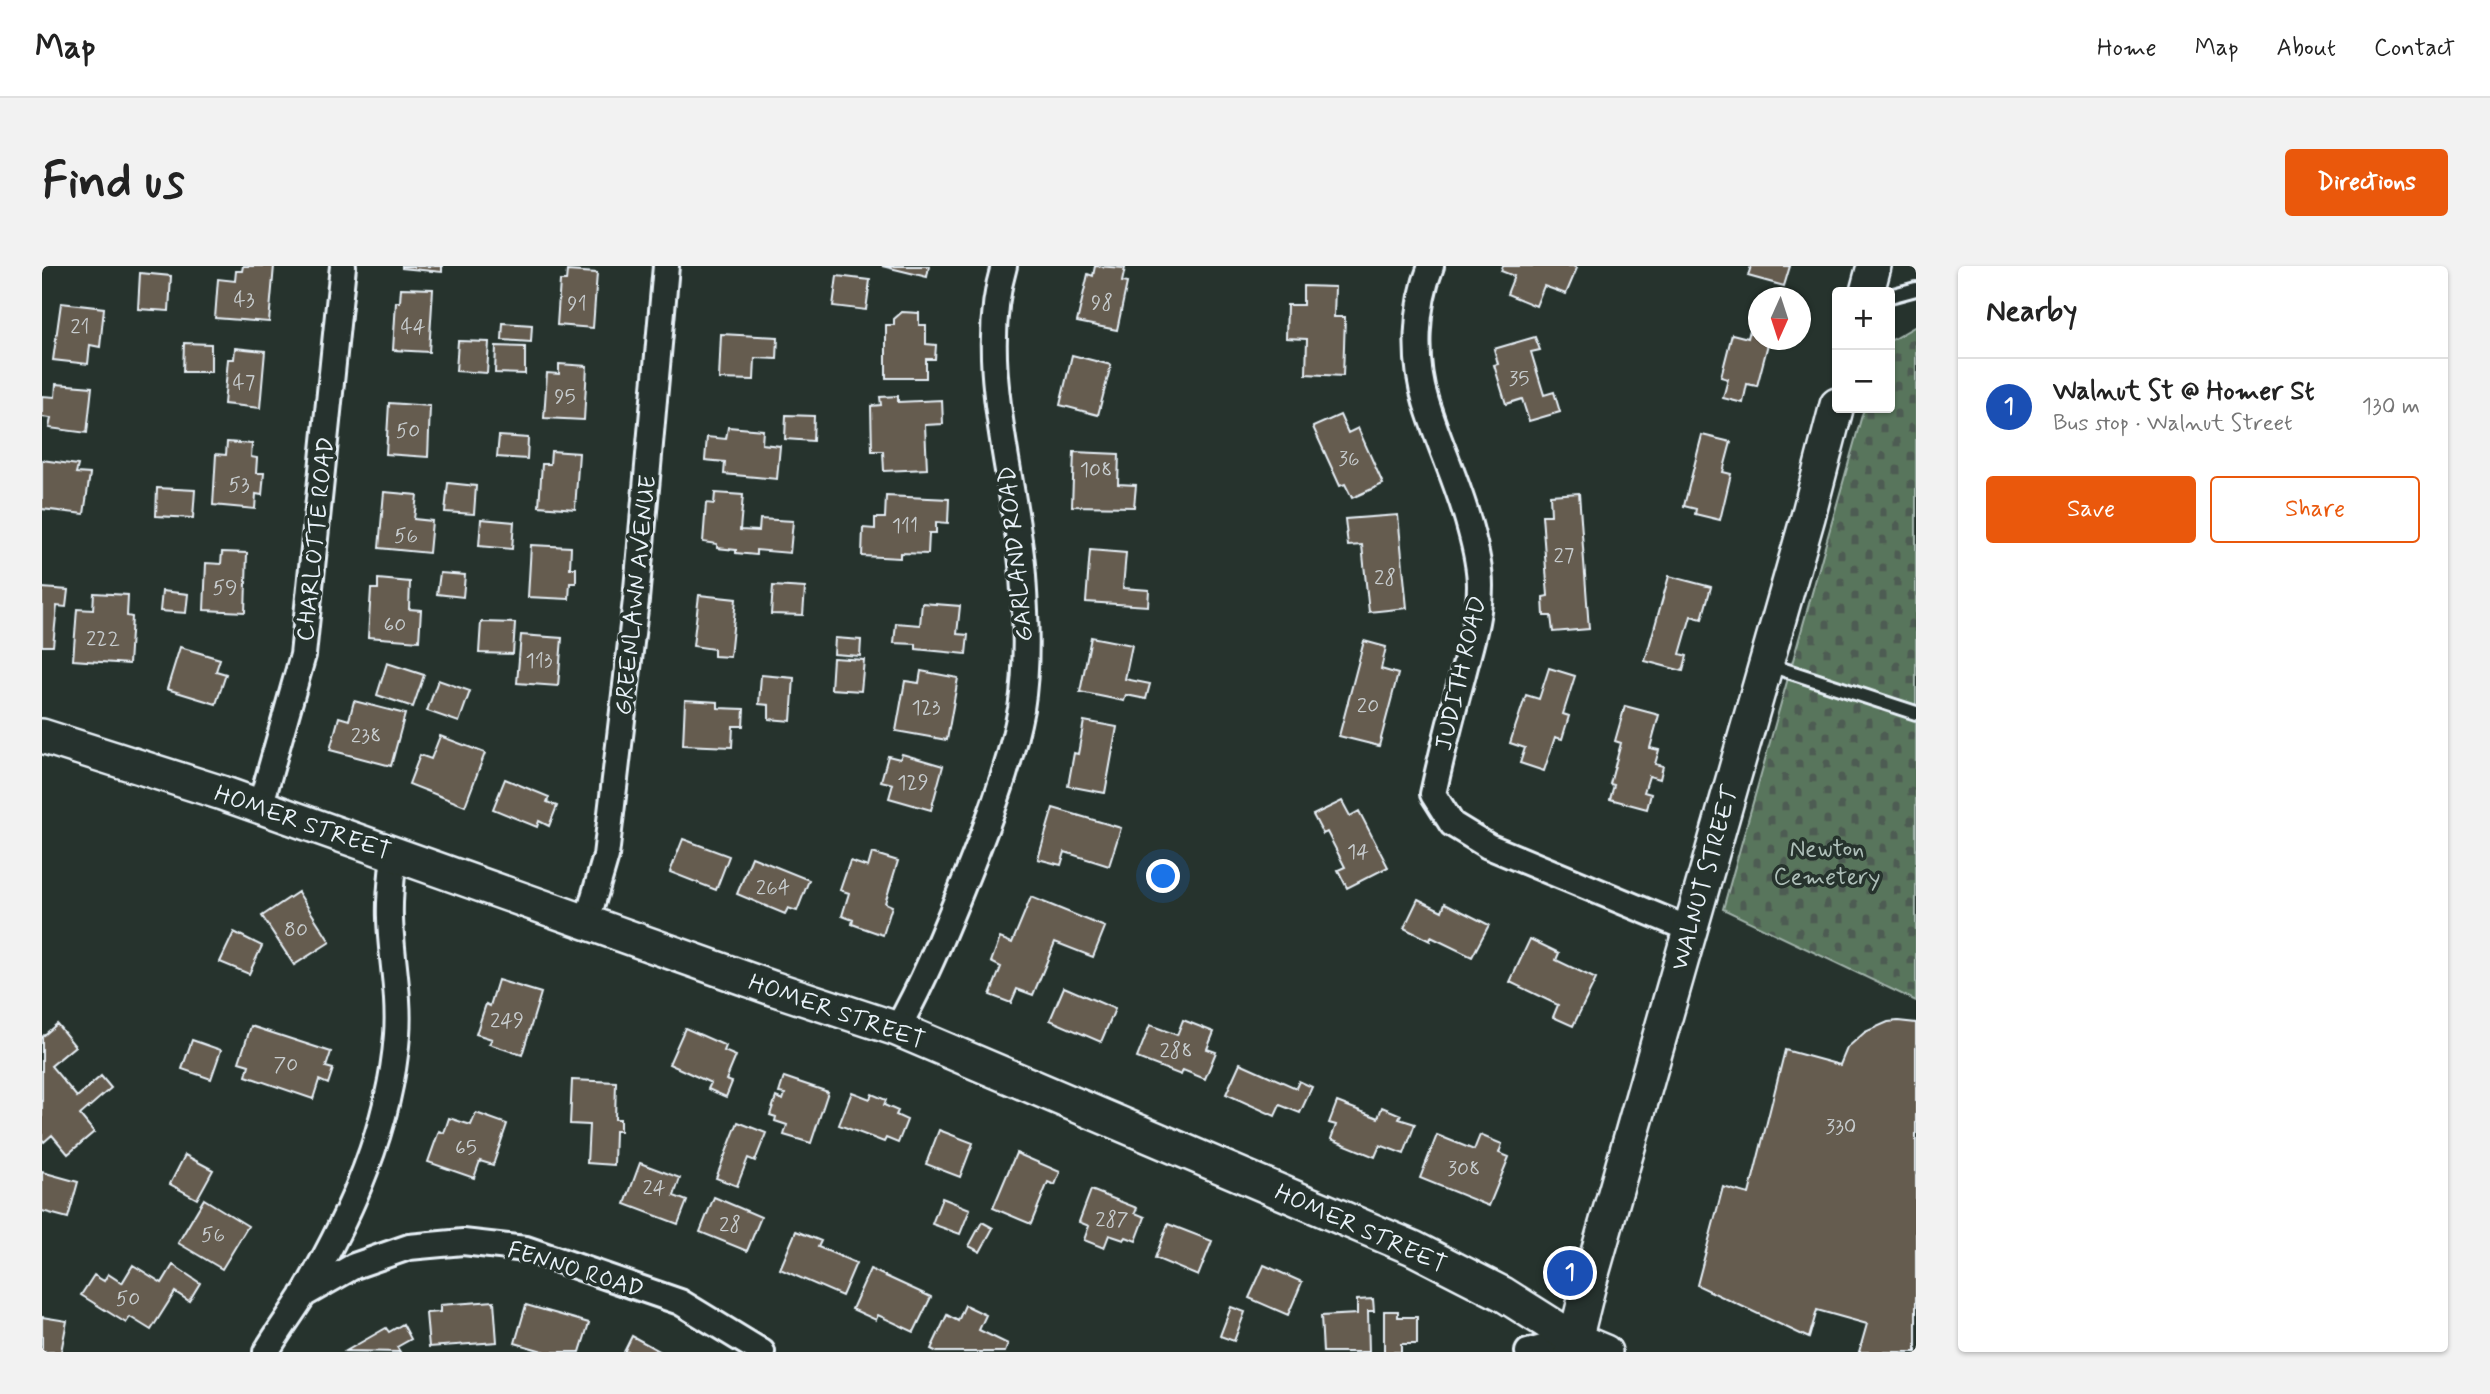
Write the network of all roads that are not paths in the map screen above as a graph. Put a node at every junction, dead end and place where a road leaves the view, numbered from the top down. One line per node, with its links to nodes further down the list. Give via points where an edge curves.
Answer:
1 (343, 266): 13 (street, CHARLOTTE ROAD, via 303,655)
2 (666, 266): 15 (street, GREENLAWN AVENUE, via 636,600 606,856)
3 (1004, 266): 17 (street, GARLAND ROAD, via 994,334 1000,420 1023,574 1021,708 979,845 923,984)
4 (1431, 266): 16 (street, JUDITH ROAD, via 1420,314 1417,358 1425,400 1465,507 1480,585 1474,631 1433,793 1452,824 1488,846)
5 (1874, 266): 6 (street)
6 (1868, 287)
7 (1916, 289): 8 (lane)
8 (1895, 295)
9 (1835, 413): 10 (street, WALNUT STREET)
10 (1765, 664): 11 (lane); 16 (street, WALNUT STREET)
11 (1916, 713)
12 (42, 736): 13 (street, HOMER STREET)
13 (260, 807): 14 (street, HOMER STREET)
14 (394, 854): 15 (street, HOMER STREET); 18 (street, via 390,917 397,1035 388,1094 370,1163)
15 (587, 921): 17 (street, HOMER STREET)
16 (1689, 929): 19 (street, WALNUT STREET)
17 (897, 1030): 19 (street, HOMER STREET, via 1413,1248 1503,1294)
18 (303, 1295): 20 (street); 21 (street, FENNO ROAD, via 354,1266 409,1247 476,1243 526,1250 680,1302)
19 (1573, 1346): 22 (street); 23 (street, HOMER STREET)
20 (266, 1352)
21 (761, 1352)
22 (1528, 1352)
23 (1605, 1352)

